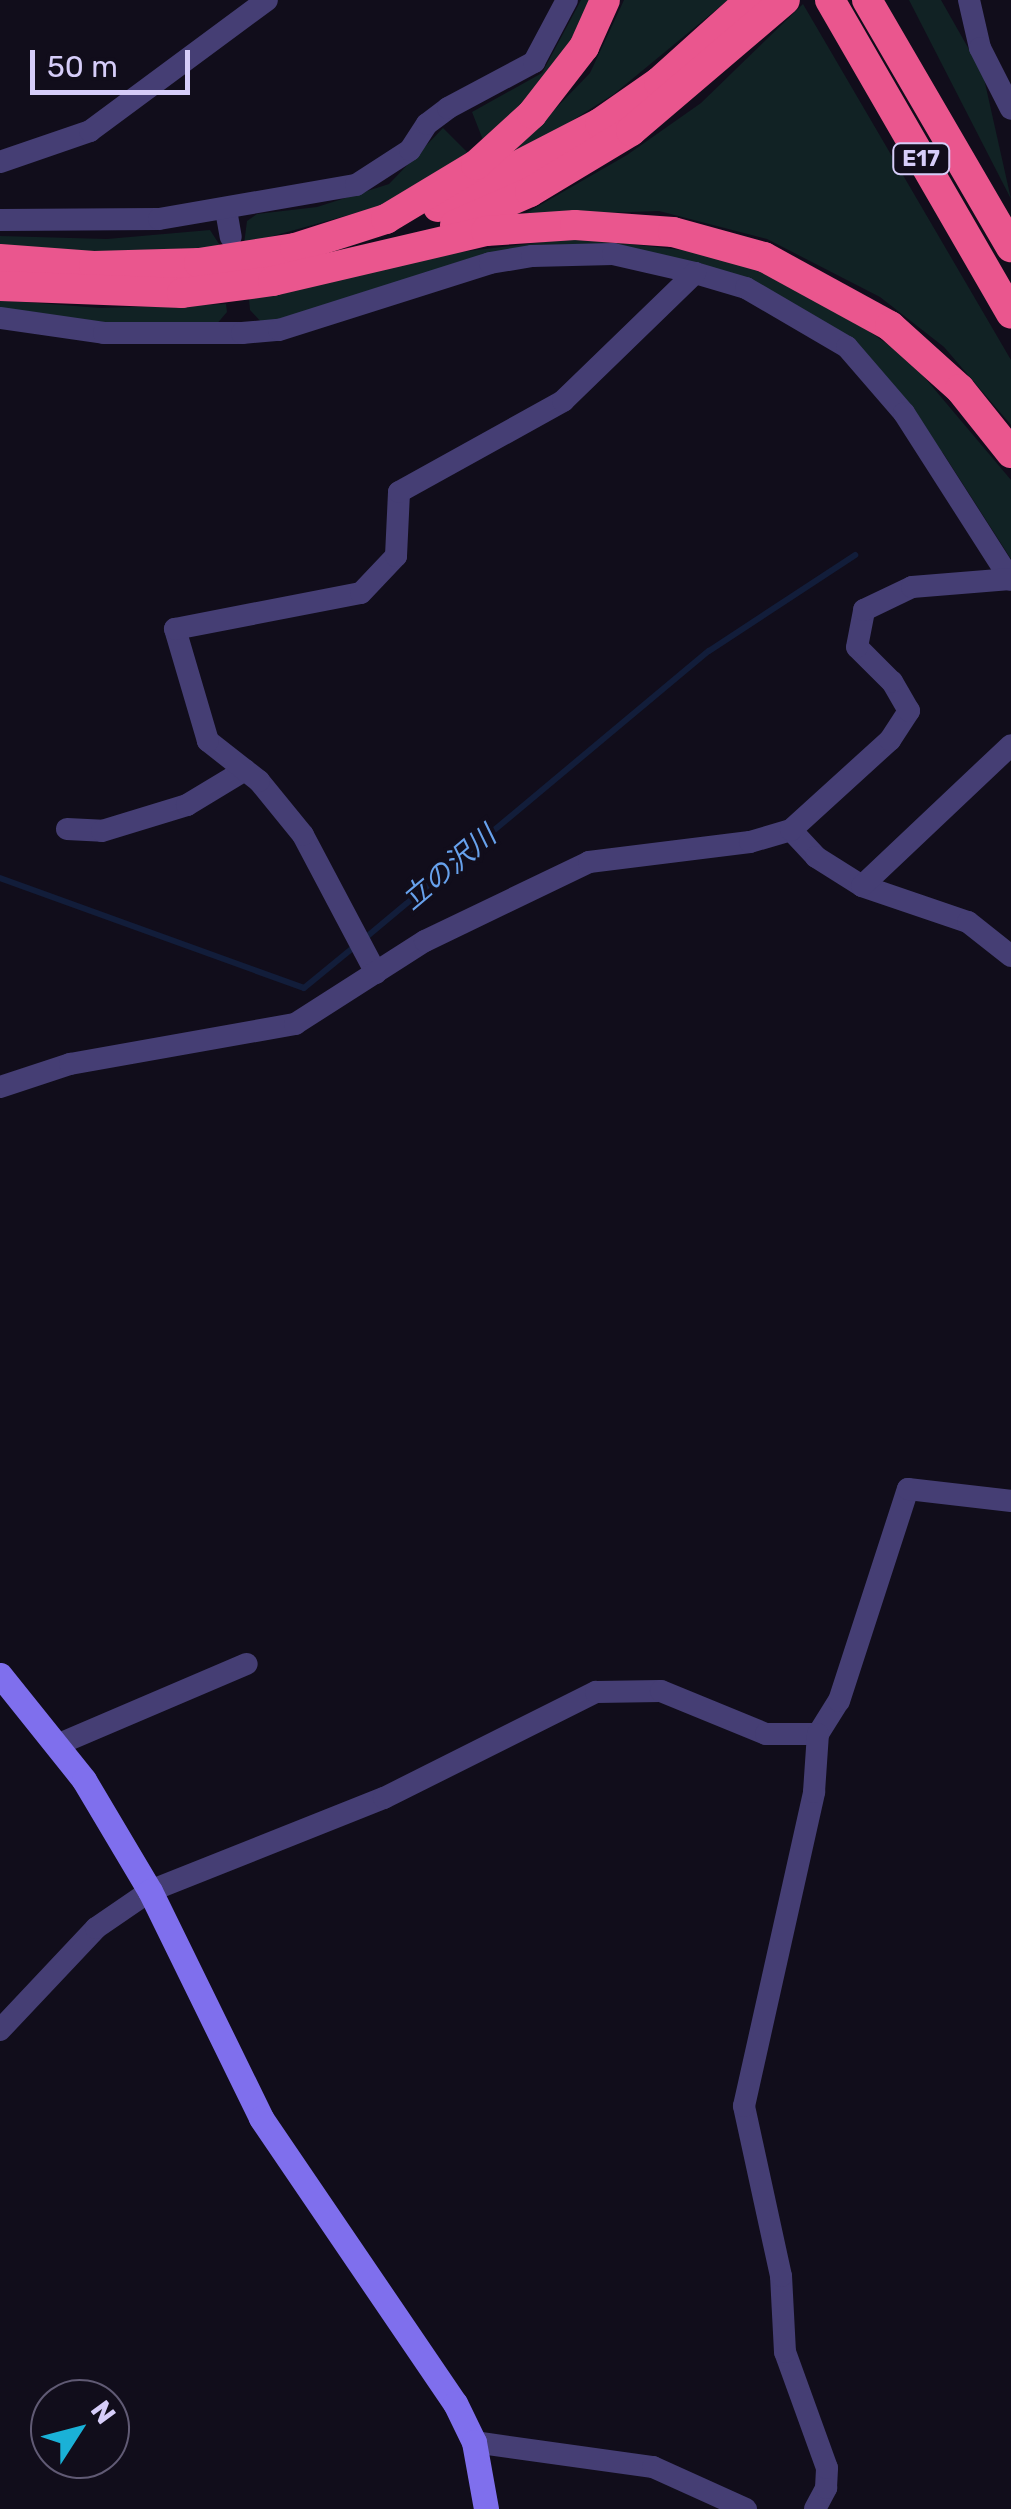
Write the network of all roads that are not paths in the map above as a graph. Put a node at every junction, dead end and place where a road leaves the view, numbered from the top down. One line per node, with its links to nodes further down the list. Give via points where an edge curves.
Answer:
1 (267, 0): 12 (street, via 90,131)
2 (567, 0): 13 (street, via 534,62 448,108 383,172 356,185)
3 (604, 0): 15 (highway, via 560,81 504,142 418,204)
4 (750, 0): 15 (highway, via 658,82 544,157 460,199)
5 (784, 0): 18 (highway, via 685,91 617,140 516,198)
6 (867, 0): 10 (highway, E17)
7 (876, 0): 10 (highway)
8 (969, 0): 11 (street, via 980,48)
9 (831, 2): 22 (highway, E17)
10 (922, 93): 17 (highway, E17)
11 (1011, 110)
12 (0, 162)
13 (226, 210): 14 (street, via 104,224); 16 (street)
14 (0, 220)
15 (344, 236): 19 (highway, via 199,263 94,266)
16 (231, 237)
17 (1011, 247)
18 (377, 254): 21 (highway, via 272,281 182,293); 24 (highway, via 486,231 575,225 674,232 764,257 890,326 960,390)
19 (0, 259)
20 (695, 273): 23 (street, via 613,254 532,256 490,262 279,330 240,321 104,333); 25 (street, via 746,288 846,347 904,413); 27 (street, via 563,401 400,492 396,556 361,593 175,629 208,742)
21 (0, 286)
22 (1011, 314)
23 (0, 318)
24 (1011, 453)
25 (1011, 580): 29 (street, via 912,587 864,610 857,647 892,682 909,711 890,740)
26 (1011, 745): 30 (street)
27 (245, 770): 28 (street, via 187,805 102,831); 32 (street, via 303,835)
28 (67, 829)
29 (792, 830): 30 (street, via 816,857); 32 (street, via 750,842 589,862)
30 (862, 886): 31 (street, via 968,922)
31 (1011, 956)
32 (376, 973): 33 (street, via 294,1024 70,1064)
33 (0, 1087)
34 (1011, 1501): 37 (street, via 908,1488 839,1702)
35 (247, 1664): 38 (street)
36 (0, 1675): 38 (street)
37 (818, 1734): 39 (street, via 766,1734 661,1691 596,1692 384,1798); 44 (street, via 814,1792 744,2106 780,2276 785,2352 828,2468)
38 (59, 1744): 39 (street)
39 (150, 1891): 40 (street, via 96,1928); 41 (street, via 261,2118 372,2272)
40 (0, 2030)
41 (474, 2442): 42 (street); 43 (street, via 654,2467)
42 (486, 2509)
43 (746, 2509)
44 (815, 2509)

